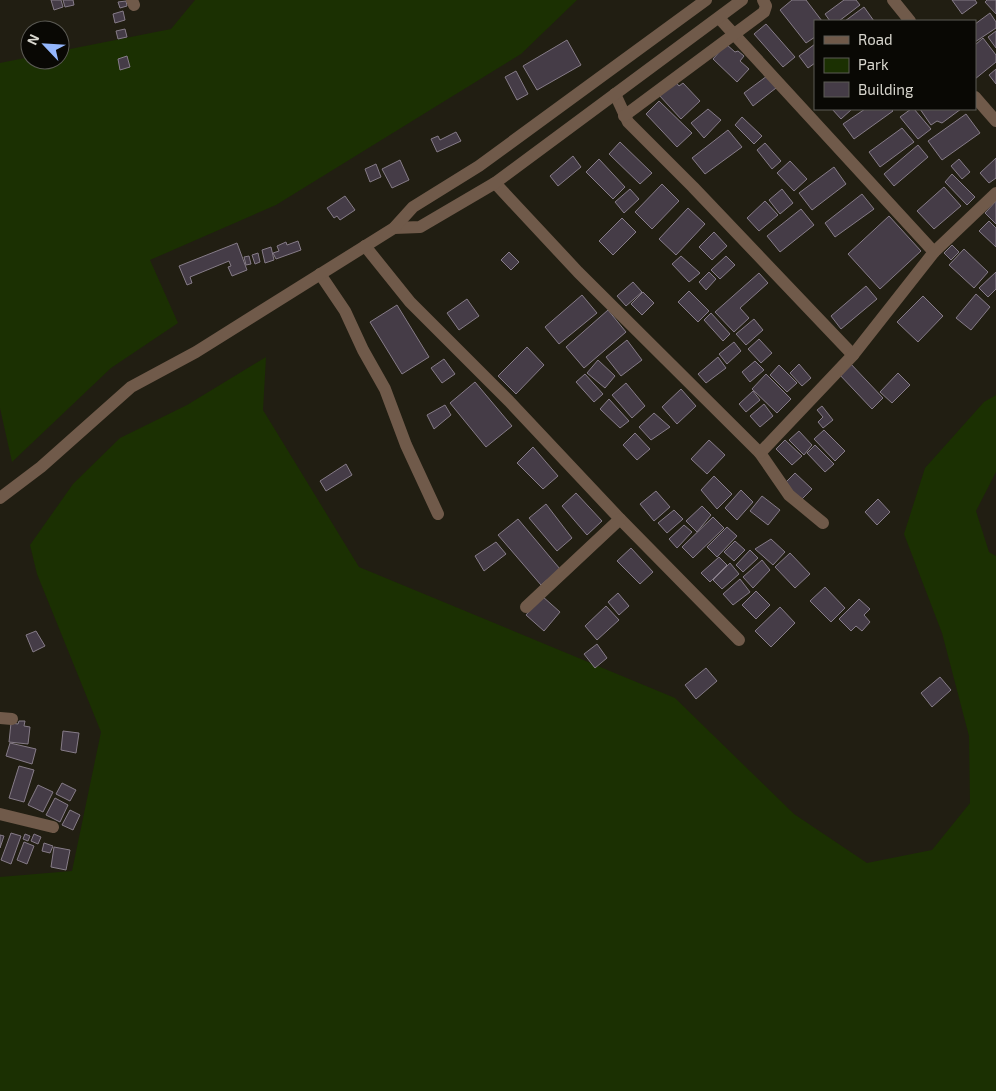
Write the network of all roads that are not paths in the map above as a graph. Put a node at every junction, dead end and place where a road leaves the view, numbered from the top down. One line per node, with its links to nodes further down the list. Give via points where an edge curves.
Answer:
1 (706, 0): 14 (street, via 479,166 413,206)
2 (742, 0): 5 (street)
3 (763, 0): 7 (street, via 764,12)
4 (893, 0): 6 (street)
5 (719, 18): 7 (street); 8 (street)
6 (909, 20)
7 (735, 35): 10 (street); 16 (street)
8 (615, 94): 10 (street); 12 (street)
9 (976, 98): 11 (street)
10 (624, 116): 18 (street)
11 (996, 121)
12 (495, 183): 14 (street, via 420,226); 19 (street, via 578,272)
13 (996, 193): 16 (street)
14 (394, 228): 15 (street)
15 (365, 246): 17 (street); 22 (street, via 410,302)
16 (934, 252): 18 (street)
17 (320, 274): 20 (street, via 196,352 130,387 41,467); 21 (street, via 345,311 385,389 406,445)
18 (853, 355): 19 (street)
19 (760, 453): 23 (street, via 790,495)
20 (0, 498)
21 (438, 514)
22 (620, 519): 24 (street); 25 (street)
23 (823, 523)
24 (526, 607)
25 (739, 640)
26 (0, 814): 27 (street)
27 (53, 827)

